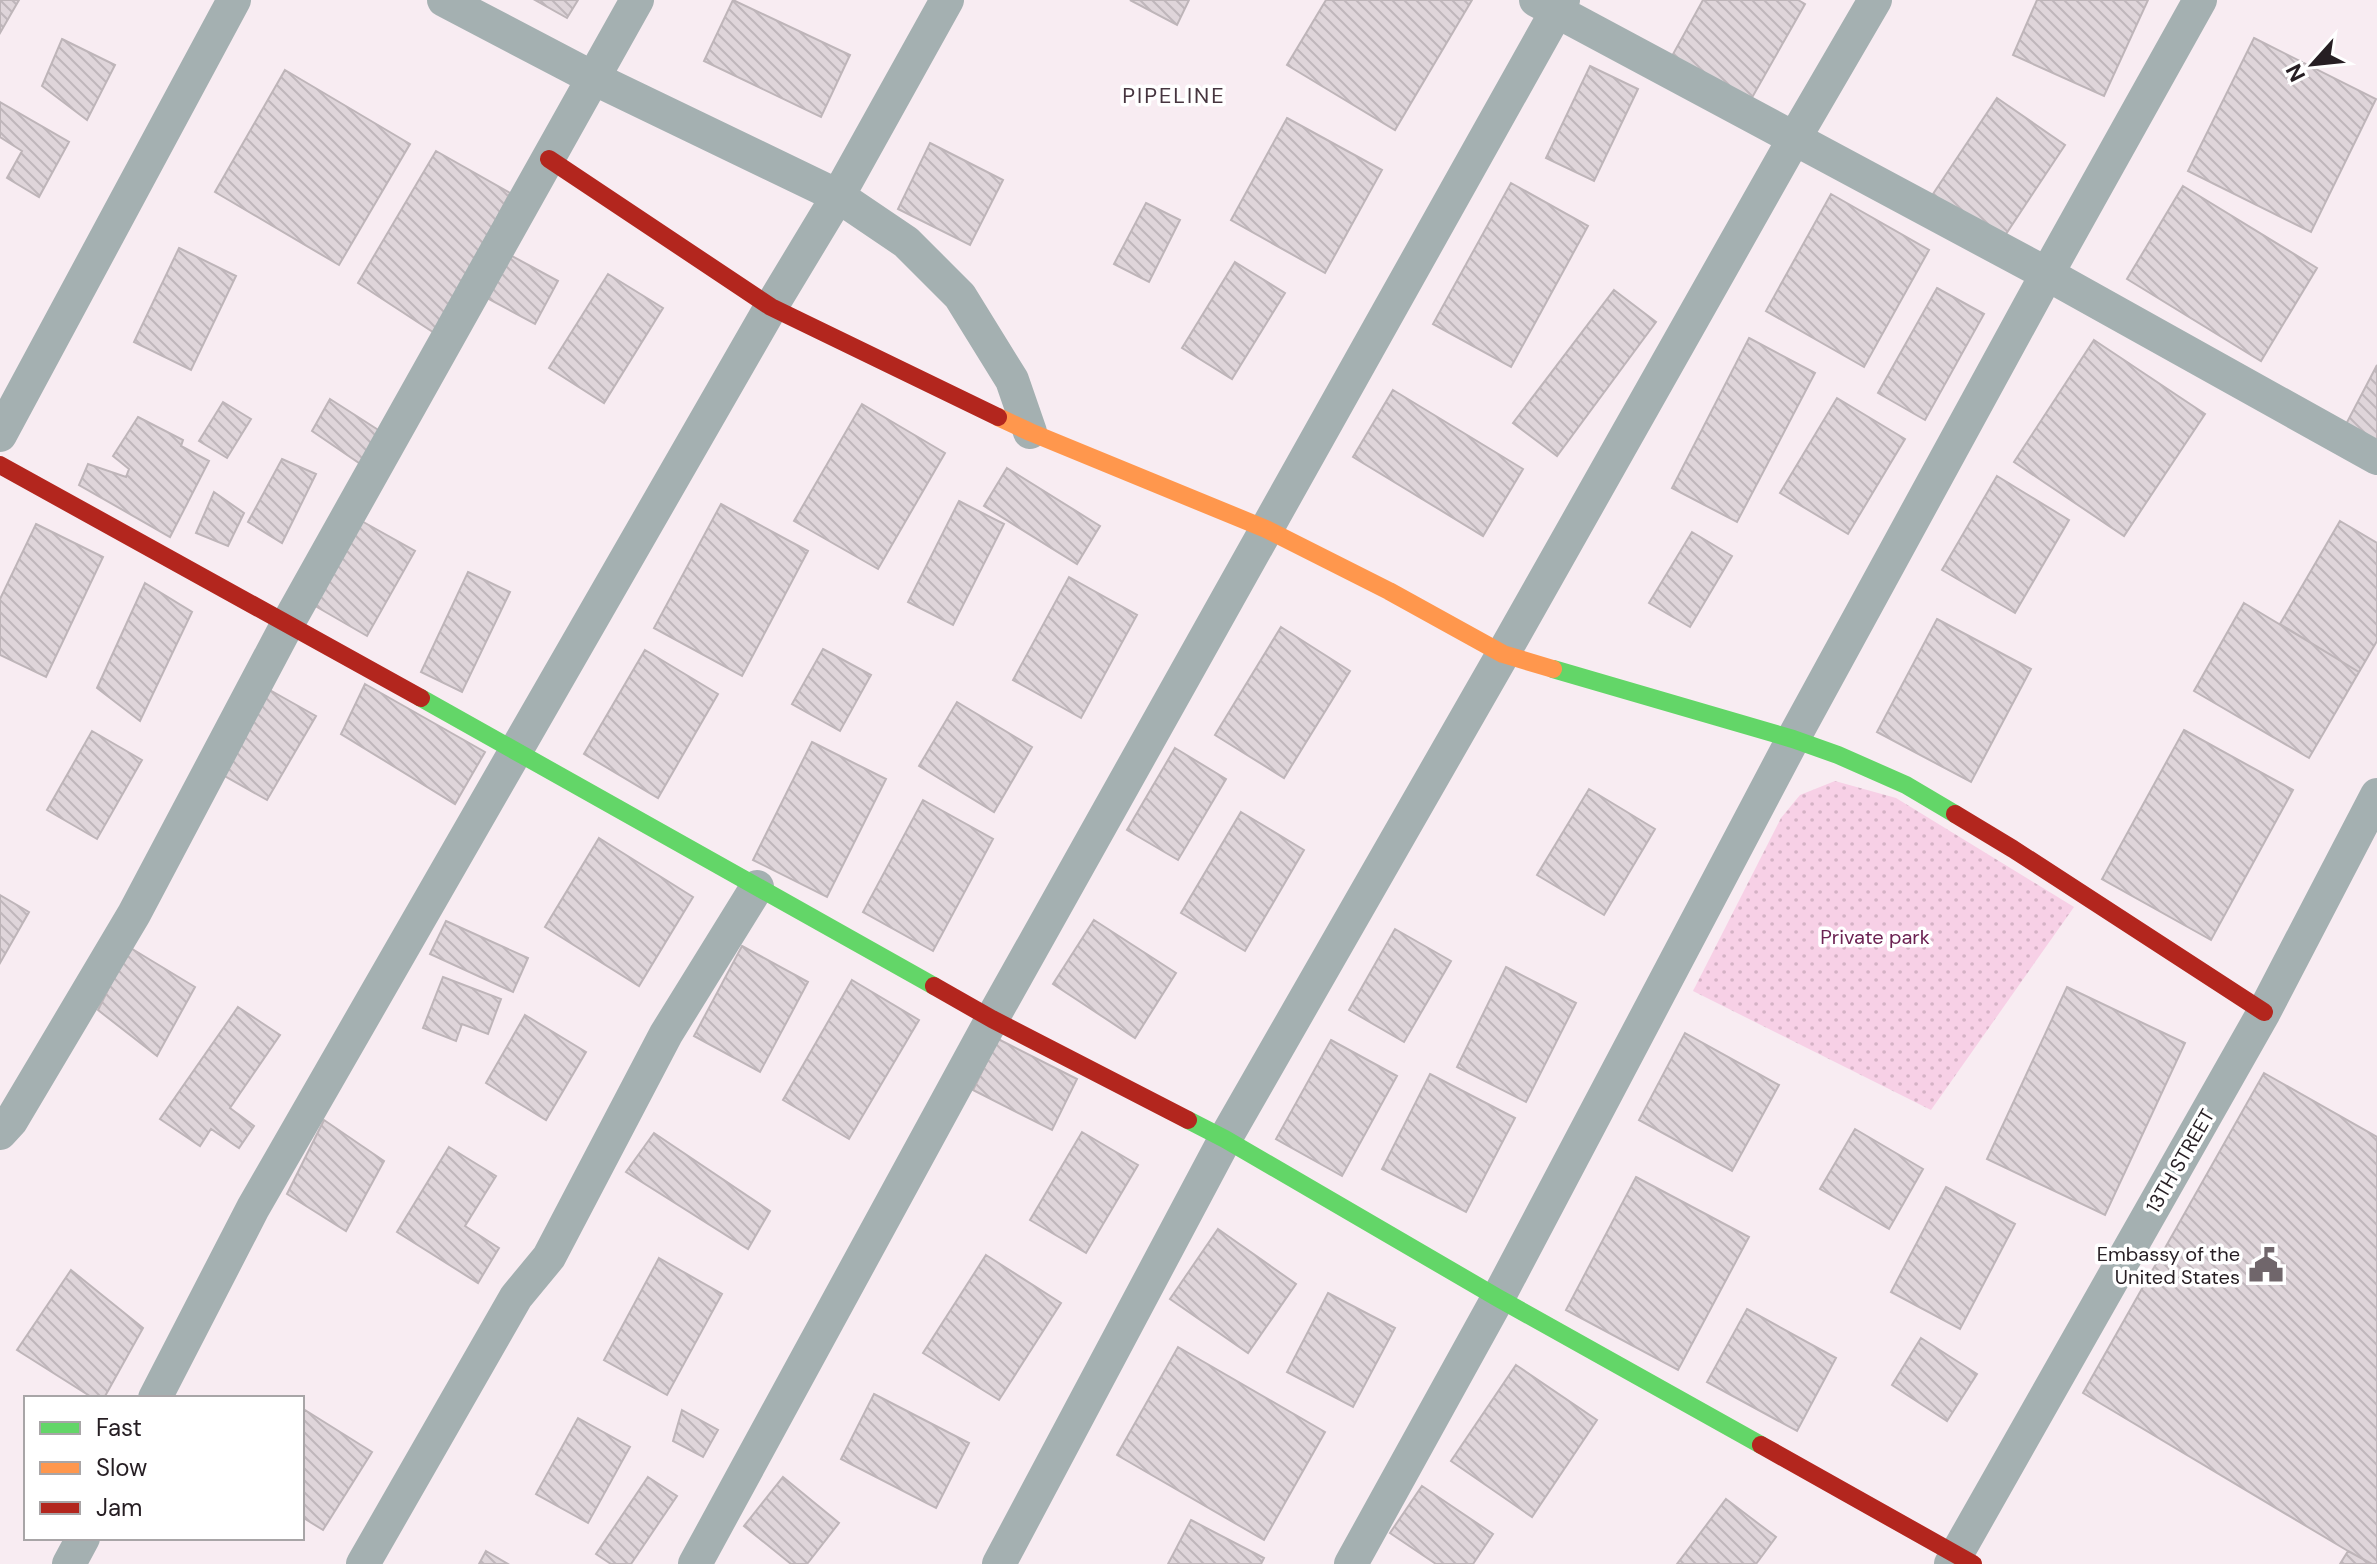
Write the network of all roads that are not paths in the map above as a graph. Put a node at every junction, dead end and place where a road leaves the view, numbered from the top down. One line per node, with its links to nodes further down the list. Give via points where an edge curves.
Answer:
1 (234, 0): 15 (street)
2 (444, 0): 8 (street)
3 (637, 0): 8 (street)
4 (947, 0): 11 (street)
5 (1875, 0): 9 (street)
6 (2200, 0): 12 (street)
7 (1552, 4): 9 (street); 18 (street)
8 (593, 78): 10 (street); 11 (street)
9 (1794, 139): 12 (street); 20 (street)
10 (549, 159): 13 (street); 19 (street)
11 (838, 196): 13 (street); 14 (street, via 906,242 960,296 1012,380)
12 (2047, 274): 16 (street); 21 (street)
13 (771, 307): 14 (street); 22 (street)
14 (1030, 432): 18 (street)
15 (0, 435)
16 (2377, 458)
17 (0, 465): 19 (street)
18 (1266, 529): 20 (street); 26 (street)
19 (288, 623): 22 (street); 27 (street, via 134,914)
20 (1503, 654): 21 (street); 28 (street)
21 (1793, 739): 25 (street, via 1906,785); 29 (street)
22 (516, 752): 24 (street); 30 (street, via 253,1208)
23 (2377, 795): 25 (street, 13TH STREET)
24 (757, 887): 26 (street); 34 (street, via 666,1034 549,1257 516,1297)
25 (2264, 1012): 32 (street, 13TH STREET)
26 (992, 1019): 28 (street); 35 (street)
27 (0, 1133)
28 (1225, 1139): 29 (street); 36 (street)
29 (1498, 1298): 32 (street); 37 (street)
30 (156, 1396)
31 (82, 1540): 33 (street)
32 (1960, 1561)
33 (69, 1564)
34 (363, 1564)
35 (695, 1564)
36 (999, 1564)
37 (1351, 1564)

